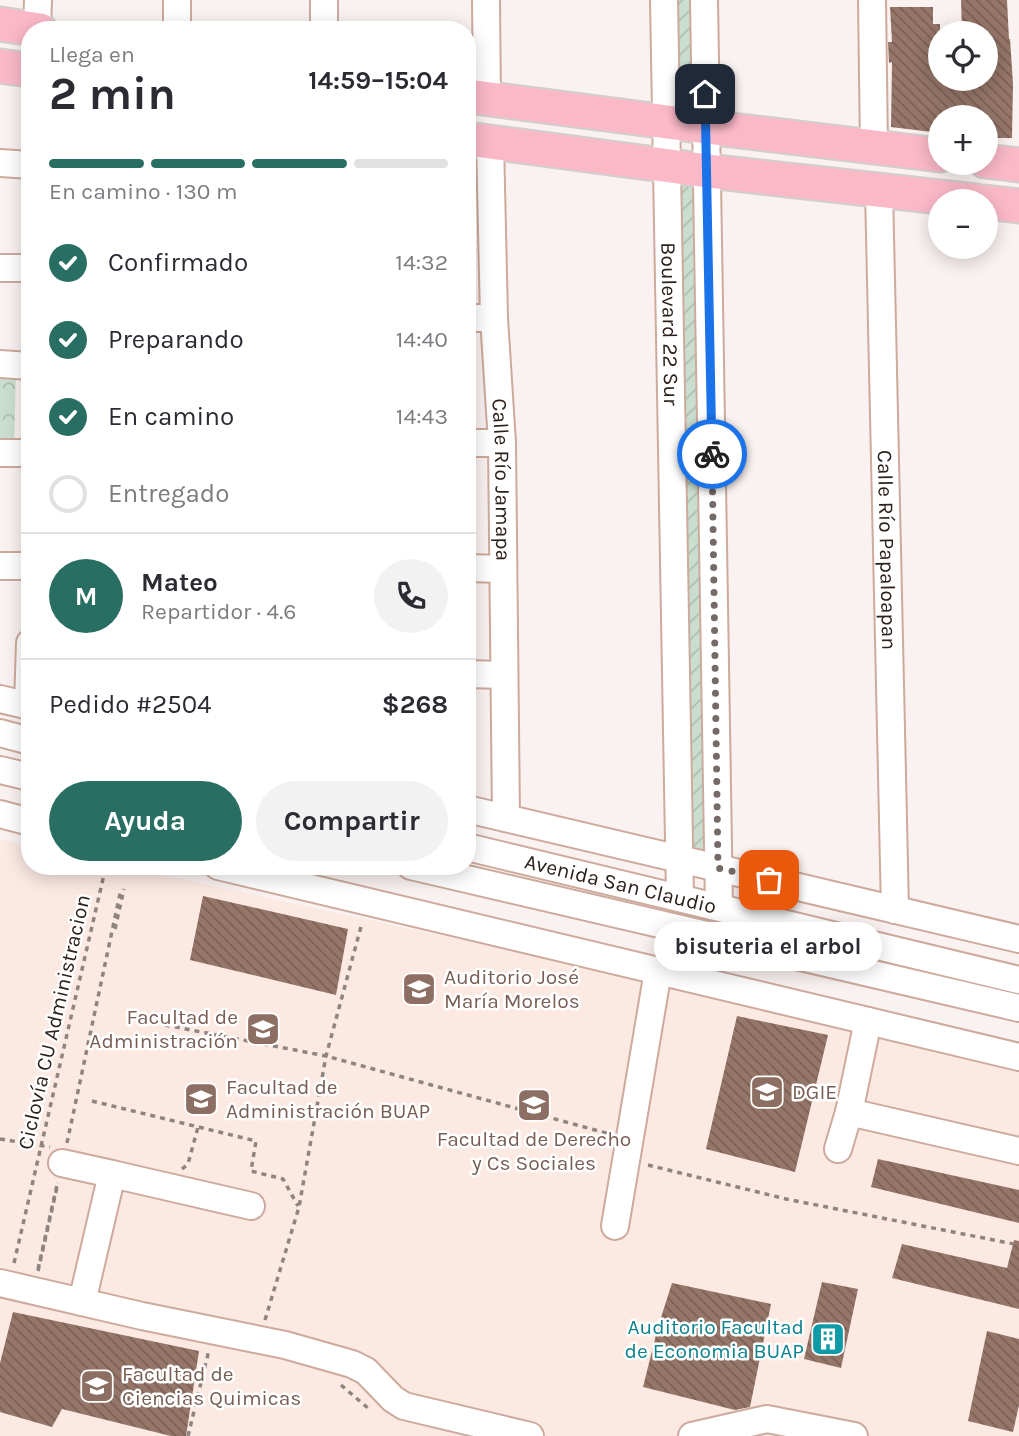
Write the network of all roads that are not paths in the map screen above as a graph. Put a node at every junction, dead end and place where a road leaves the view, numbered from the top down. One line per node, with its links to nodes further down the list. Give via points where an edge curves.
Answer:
1 (37, 0): 8 (street)
2 (177, 0): 9 (street)
3 (324, 0): 10 (street)
4 (486, 0): 15 (street)
5 (664, 0): 16 (street, Boulevard 22 Sur)
6 (704, 0): 17 (street, Boulevard 22 Sur)
7 (872, 0): 19 (street)
8 (38, 21)
9 (177, 21)
10 (324, 21)
11 (0, 24): 12 (main road)
12 (21, 27)
13 (0, 66): 14 (main road)
14 (21, 70)
15 (477, 97): 16 (main road)
16 (666, 122): 17 (main road); 24 (street, Boulevard 22 Sur)
17 (706, 127): 19 (main road); 26 (street, Boulevard 22 Sur)
18 (479, 141): 24 (main road); 31 (street, Calle Río Jamapa)
19 (874, 148): 20 (main road)
20 (928, 154)
21 (0, 163): 23 (street)
22 (998, 163): 25 (main road)
23 (21, 164)
24 (667, 165): 26 (main road); 48 (street, Boulevard 22 Sur)
25 (1019, 165)
26 (708, 171): 27 (main road); 49 (street, Boulevard 22 Sur)
27 (879, 190): 28 (main road); 66 (street, Calle Río Papaloapan)
28 (928, 196)
29 (998, 204): 30 (main road)
30 (1019, 206)
31 (479, 213): 35 (street, Calle Río Jamapa)
32 (0, 268): 33 (street)
33 (21, 268)
34 (476, 318): 35 (street)
35 (494, 318): 39 (street, Calle Río Jamapa)
36 (0, 364): 37 (street)
37 (21, 365)
38 (476, 443): 39 (street)
39 (502, 443): 45 (street, Calle Río Jamapa)
40 (0, 453): 41 (street)
41 (21, 453)
42 (0, 566): 43 (street)
43 (21, 566)
44 (476, 568): 45 (street)
45 (503, 569): 47 (street, Calle Río Jamapa)
46 (476, 674): 47 (street)
47 (504, 675): 58 (street, Calle Río Jamapa)
48 (677, 681): 49 (street); 61 (street, Boulevard 22 Sur)
49 (716, 682): 62 (street, Boulevard 22 Sur)
50 (0, 699): 51 (street)
51 (21, 704)
52 (0, 733): 53 (street)
53 (21, 739)
54 (0, 770): 55 (street)
55 (21, 775)
56 (476, 811): 58 (street, Avenida San Claudio)
57 (0, 814): 59 (street)
58 (506, 818): 61 (street, Avenida San Claudio)
59 (21, 819)
60 (476, 849): 65 (street, Avenida San Claudio)
61 (680, 859): 62 (street, Avenida San Claudio); 65 (street, Boulevard 22 Sur)
62 (718, 868): 66 (street, Avenida San Claudio); 67 (street, Boulevard 22 Sur)
63 (256, 875): 69 (street)
64 (450, 875): 71 (street, Avenida San Claudio)
65 (680, 898): 67 (street, Avenida San Claudio)
66 (895, 898): 68 (street, Avenida San Claudio)
67 (719, 906): 70 (street, Avenida San Claudio)
68 (1019, 939)
69 (657, 971): 72 (street); 80 (street)
70 (1019, 980)
71 (1019, 1008)
72 (868, 1021): 73 (street); 74 (street)
73 (1019, 1057)
74 (849, 1112): 75 (street); 76 (street)
75 (838, 1149)
76 (1019, 1151)
77 (61, 1159): 78 (street)
78 (112, 1174): 79 (street); 82 (street)
79 (251, 1206)
80 (615, 1226)
81 (6, 1275): 82 (street)
82 (82, 1302): 83 (street, via 285,1345 360,1367 404,1406)
83 (530, 1436)
84 (692, 1436): 85 (street, via 767,1419)
85 (854, 1436)

